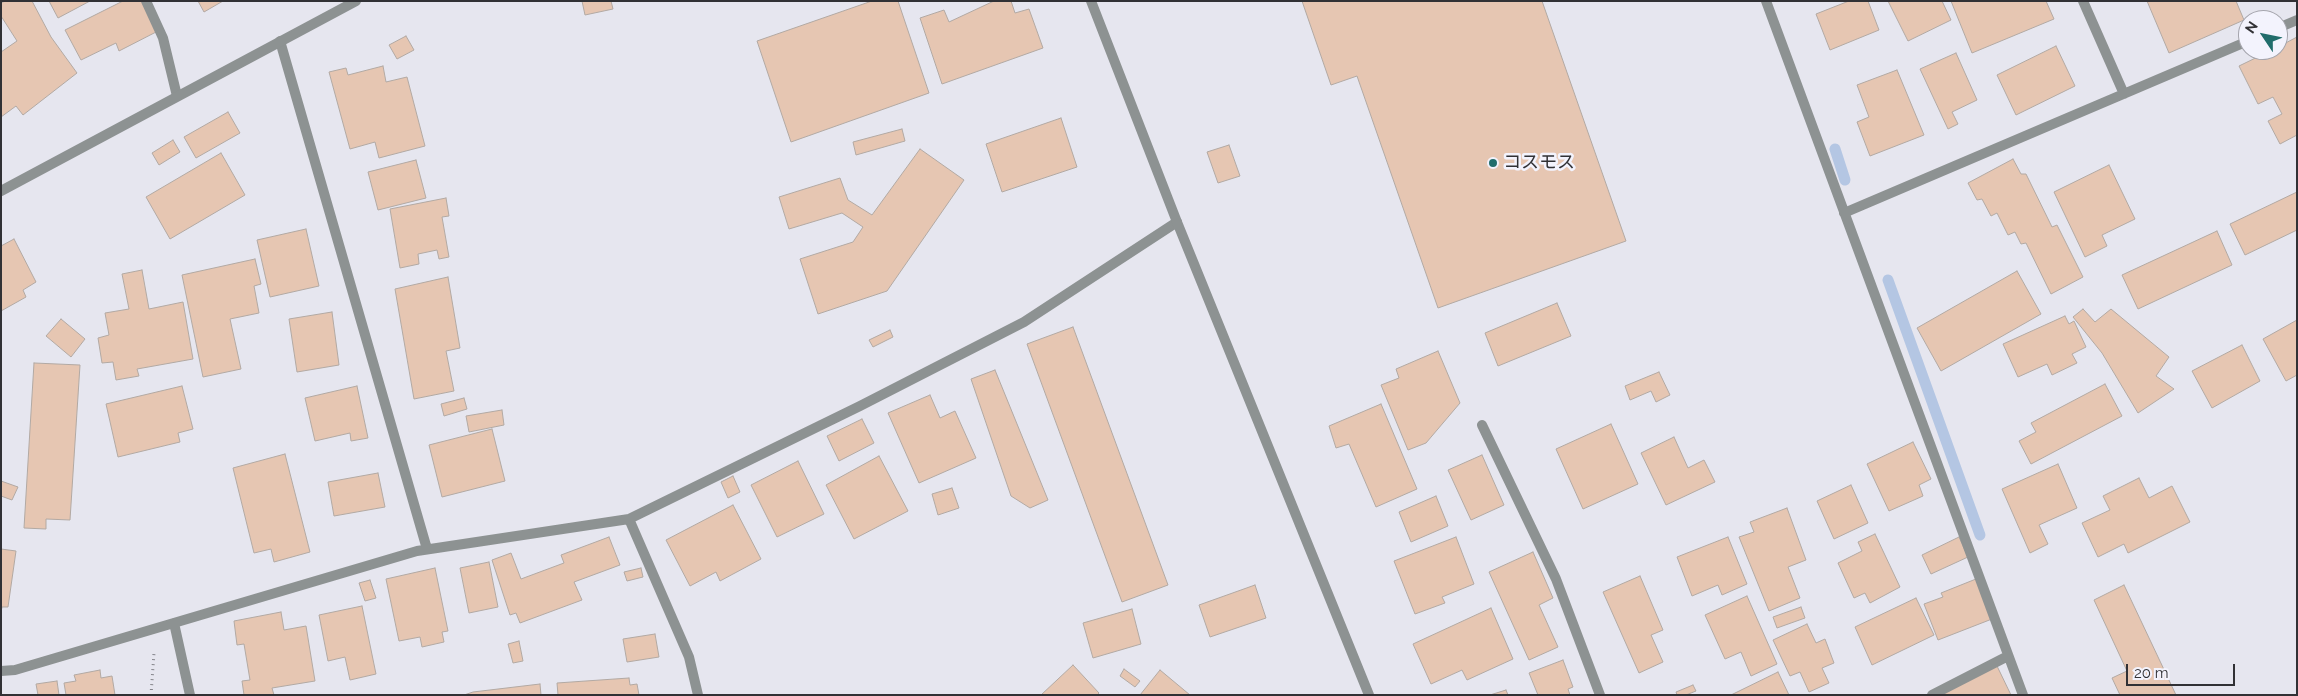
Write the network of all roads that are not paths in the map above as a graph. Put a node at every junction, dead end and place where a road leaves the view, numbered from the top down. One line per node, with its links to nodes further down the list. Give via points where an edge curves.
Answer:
1 (146, 1): 9 (street, via 163,38)
2 (356, 1): 6 (street)
3 (1091, 1): 12 (street)
4 (1766, 1): 11 (street)
5 (2083, 1): 8 (street)
6 (280, 41): 9 (street); 15 (street)
7 (2238, 45): 8 (street)
8 (2124, 94): 11 (street)
9 (177, 96): 10 (street)
10 (1, 191)
11 (1844, 213): 17 (street)
12 (1177, 222): 14 (street, via 1024,322); 21 (street)
13 (1482, 425): 22 (street, via 1556,579)
14 (628, 519): 15 (street); 20 (street, via 689,657)
15 (427, 549): 16 (street)
16 (174, 623): 18 (street, via 15,670); 19 (street)
17 (2008, 656): 23 (street); 24 (street)
18 (1, 671)
19 (190, 695)
20 (698, 695)
21 (1369, 695)
22 (1600, 695)
23 (1932, 695)
24 (2023, 695)

